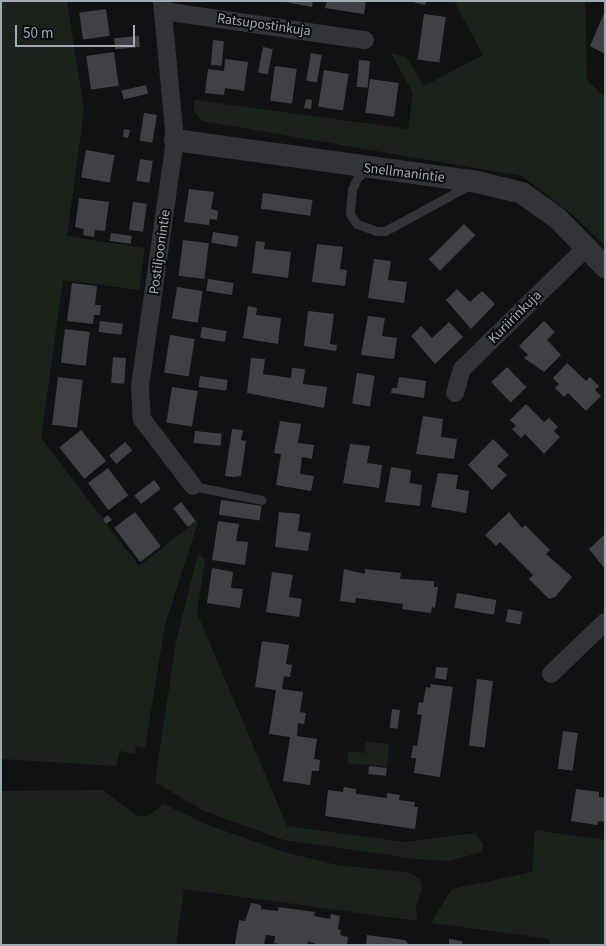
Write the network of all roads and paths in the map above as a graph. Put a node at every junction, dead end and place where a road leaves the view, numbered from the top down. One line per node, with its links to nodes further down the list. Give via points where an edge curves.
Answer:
1 (162, 6): 2 (street, Ratsupostinkuja); 3 (street, Postiljoonintie)
2 (365, 40)
3 (175, 140): 4 (street, Snellmanintie); 9 (street, Postiljoonintie, via 140,386 141,410 142,419)
4 (368, 169): 5 (street, Snellmanintie); 5 (lane, via 357,178 352,189 350,214 357,224 376,231 385,231)
5 (477, 182): 6 (street, Snellmanintie, via 522,193 557,218)
6 (586, 248): 7 (street, Snellmanintie); 8 (street, Kuriirinkuja, via 462,369)
7 (605, 267)
8 (455, 393)
9 (193, 486): 10 (lane)
10 (262, 500)
11 (605, 622): 12 (street)
12 (550, 674)

